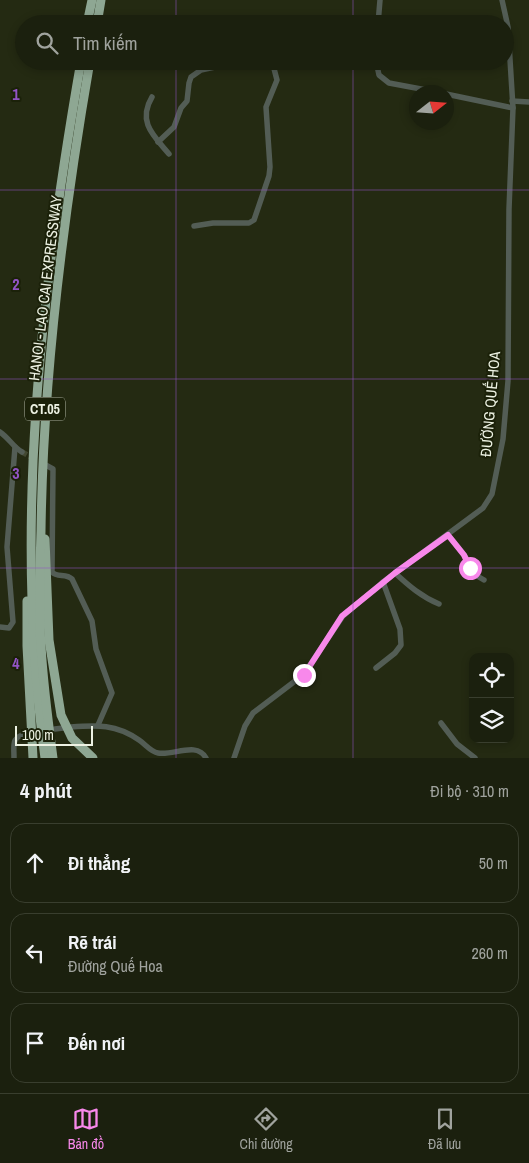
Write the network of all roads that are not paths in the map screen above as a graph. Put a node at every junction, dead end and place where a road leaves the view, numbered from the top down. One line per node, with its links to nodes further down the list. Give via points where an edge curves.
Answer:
1 (92, 0): 5 (highway)
2 (101, 0): 6 (highway)
3 (380, 0): 7 (street)
4 (502, 0): 8 (street, ĐƯỜNG QUẾ HOA)
5 (89, 15)
6 (98, 15)
7 (379, 15)
8 (505, 15)
9 (80, 70): 29 (highway, HANOI - LAO CAI EXPRESSWAY / CT.05, via 43,329 32,485)
10 (89, 70): 27 (highway, HANOI - LAO CAI EXPRESSWAY / CT.05, via 51,329)
11 (201, 70): 20 (street, via 191,77 187,101 174,126)
12 (274, 70): 22 (street, via 277,80 266,107 270,170 254,220)
13 (378, 70): 15 (street, via 389,83)
14 (510, 70): 19 (street, ĐƯỜNG QUẾ HOA)
15 (409, 87)
16 (454, 95): 19 (street)
17 (152, 97): 20 (street, via 146,117)
18 (529, 102): 19 (street)
19 (512, 104): 28 (street, ĐƯỜNG QUẾ HOA, via 508,381 503,439 488,502)
20 (158, 142): 21 (street)
21 (169, 154)
22 (194, 226)
23 (0, 432): 24 (street)
24 (15, 447): 25 (street); 34 (street, via 7,547 13,622 9,628)
25 (22, 452)
26 (42, 463): 37 (street, via 53,469 52,572 72,579 92,621 96,649 112,693)
27 (41, 500): 45 (highway, HANOI - LAO CAI EXPRESSWAY / CT.05, via 41,645); 46 (highway, via 47,552 49,640 59,703 72,738)
28 (448, 535): 30 (street, ĐƯỜNG QUẾ HOA); 31 (street, via 470,568)
29 (32, 559): 43 (highway, via 26,626); 44 (highway, HANOI - LAO CAI EXPRESSWAY / CT.05, via 33,646)
30 (395, 573): 32 (street, ĐƯỜNG QUẾ HOA); 33 (street, via 426,598)
31 (484, 580)
32 (383, 582): 35 (street, via 400,629 401,645); 48 (street, ĐƯỜNG QUẾ HOA, via 342,616 304,675 253,713)
33 (440, 604)
34 (0, 627)
35 (376, 668)
36 (441, 723): 49 (street, via 457,744)
37 (98, 725): 38 (street); 47 (street, via 123,731 157,753 195,750)
38 (71, 727)
39 (63, 728): 40 (street)
40 (55, 729)
41 (27, 733): 42 (street, via 14,740)
42 (14, 758)
43 (33, 758)
44 (45, 758)
45 (53, 758)
46 (93, 758)
47 (206, 758)
48 (234, 758)
49 (476, 758)

